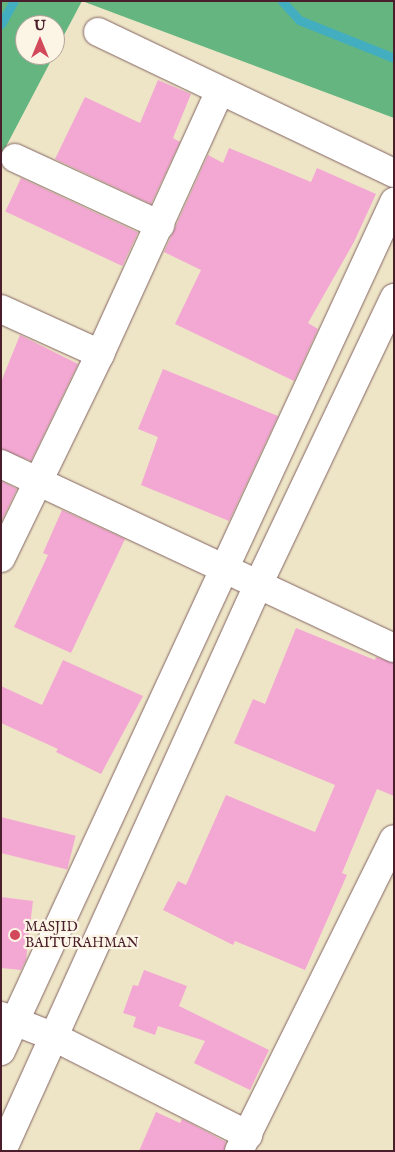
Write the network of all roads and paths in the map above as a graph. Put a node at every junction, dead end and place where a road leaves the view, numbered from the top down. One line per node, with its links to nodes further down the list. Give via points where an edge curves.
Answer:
1 (98, 32): 2 (street)
2 (220, 91): 4 (street); 6 (street)
3 (15, 158): 6 (street)
4 (394, 172)
5 (394, 202): 13 (street)
6 (160, 225): 9 (street)
7 (394, 298): 14 (street)
8 (1, 309): 9 (street)
9 (100, 354): 11 (street)
10 (1, 464): 11 (street)
11 (38, 482): 12 (street); 13 (street)
12 (1, 558)
13 (225, 571): 14 (street); 17 (street)
14 (258, 585): 15 (street); 18 (street)
15 (394, 648)
16 (394, 838): 20 (street)
17 (8, 1019): 18 (street); 19 (street)
18 (52, 1036): 20 (street); 21 (street)
19 (1, 1051)
20 (243, 1143)
21 (2, 1151)

